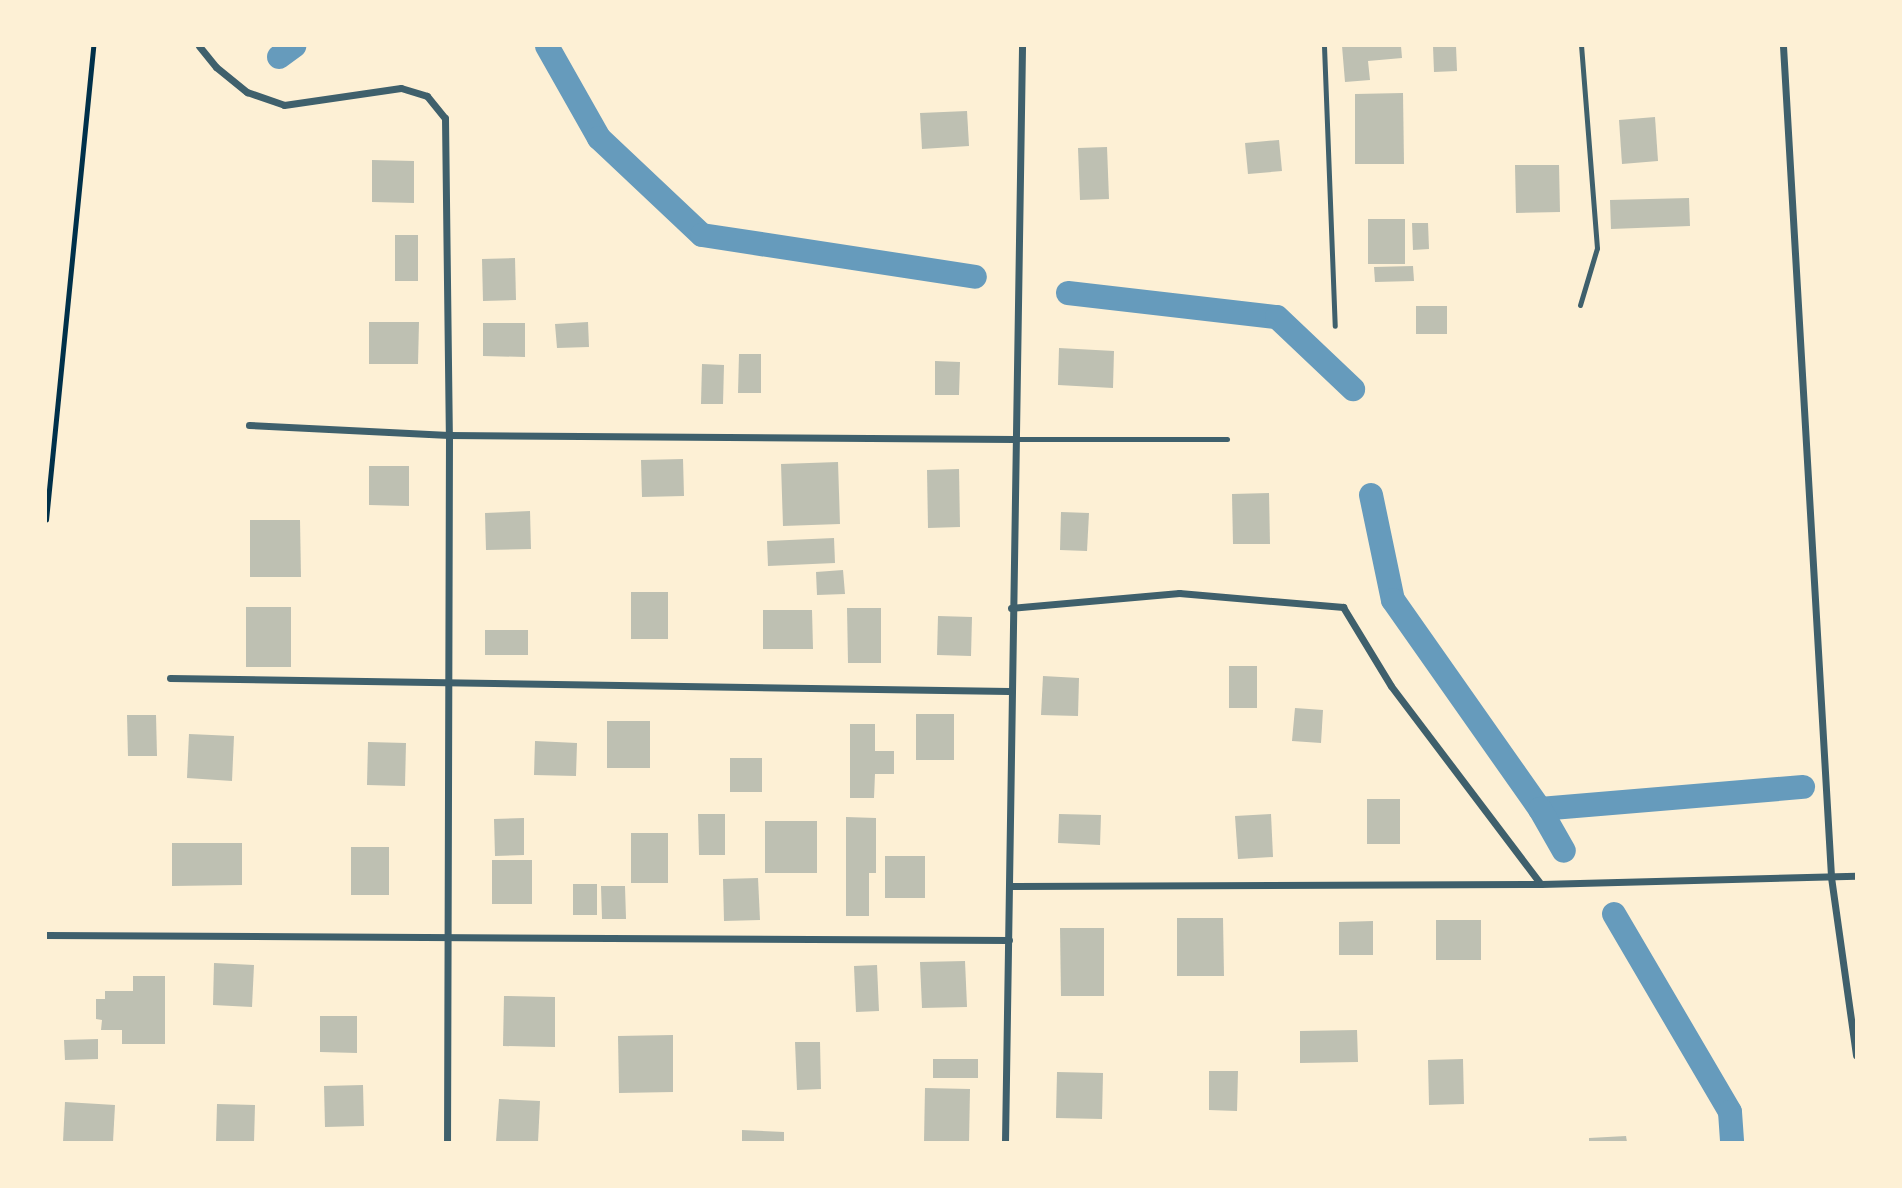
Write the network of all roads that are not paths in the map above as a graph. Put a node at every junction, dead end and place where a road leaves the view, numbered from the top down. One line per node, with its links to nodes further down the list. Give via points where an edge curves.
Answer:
1 (199, 46): 9 (street, via 247,92 284,105 401,88 427,96 445,118)
2 (1022, 46): 10 (street)
3 (1324, 46): 7 (lane)
4 (1581, 46): 6 (lane, via 1597,247)
5 (1783, 46): 17 (street)
6 (1580, 305)
7 (1335, 326)
8 (249, 425): 9 (street)
9 (449, 435): 10 (street); 14 (street)
10 (1014, 439): 11 (lane); 12 (street)
11 (1227, 439)
12 (1011, 608): 15 (street); 18 (street, via 1179,593 1343,607 1391,686)
13 (170, 678): 14 (street)
14 (449, 683): 15 (street); 21 (street)
15 (1009, 691): 19 (street)
16 (1857, 876): 17 (street)
17 (1831, 877): 18 (street); 23 (street)
18 (1541, 884): 19 (street)
19 (1011, 886): 22 (street)
20 (46, 935): 21 (street)
21 (449, 937): 22 (street); 24 (street)
22 (1009, 940): 25 (street)
23 (1857, 1055)
24 (447, 1143)
25 (1005, 1143)

